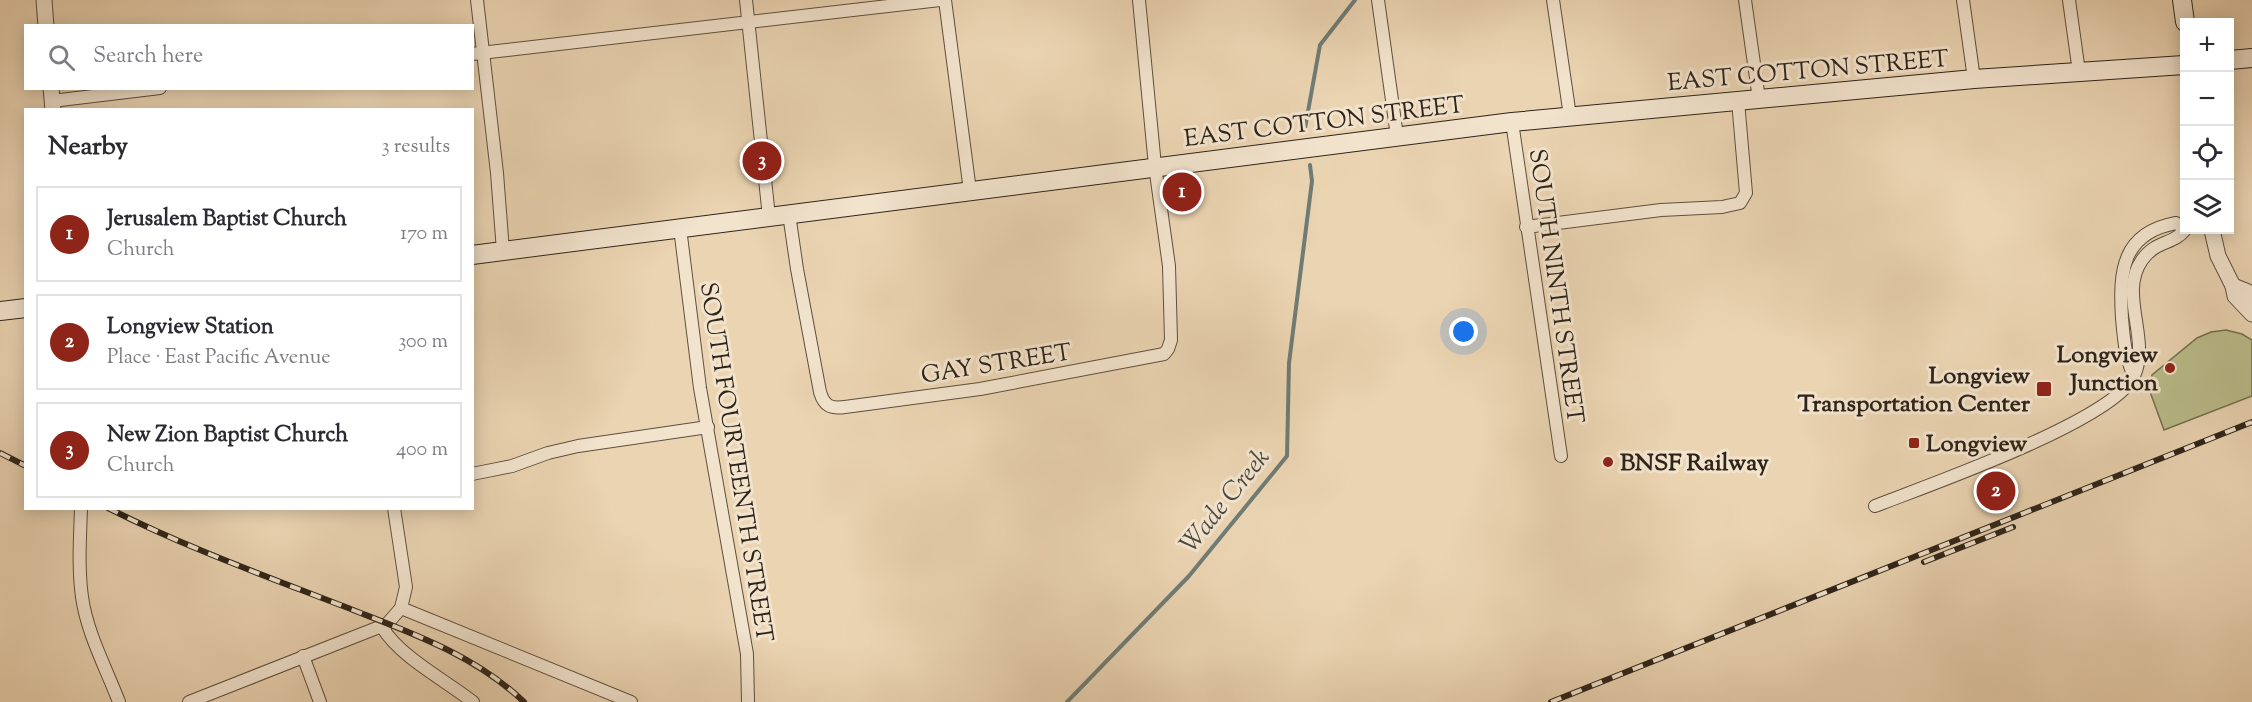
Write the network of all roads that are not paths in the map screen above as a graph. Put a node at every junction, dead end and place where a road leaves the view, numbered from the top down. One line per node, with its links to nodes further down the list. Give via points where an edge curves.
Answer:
1 (44, 0): 14 (street)
2 (477, 0): 15 (street)
3 (746, 0): 13 (street)
4 (943, 0): 13 (street); 29 (street)
5 (1139, 0): 28 (street)
6 (1378, 0): 27 (street)
7 (1553, 0): 25 (street)
8 (1745, 0): 22 (street)
9 (1963, 0): 20 (street)
10 (2069, 0): 19 (street)
11 (2182, 0): 12 (main road)
12 (2184, 18)
13 (749, 22): 15 (street); 31 (street)
14 (46, 24)
15 (478, 53): 36 (street, via 497,173)
16 (2252, 58): 17 (main road)
17 (2234, 60)
18 (2180, 65): 19 (main road, EAST COTTON STREET)
19 (2079, 72): 20 (main road, EAST COTTON STREET)
20 (1974, 79): 22 (main road, EAST COTTON STREET)
21 (142, 90): 23 (street)
22 (1759, 99): 24 (main road, EAST COTTON STREET)
23 (52, 100)
24 (1738, 101): 25 (main road, EAST COTTON STREET); 33 (street, via 1746,189 1740,203)
25 (1570, 116): 26 (main road, EAST COTTON STREET)
26 (1512, 122): 27 (main road, EAST COTTON STREET); 33 (street, SOUTH NINTH STREET)
27 (1397, 136): 28 (main road, EAST COTTON STREET)
28 (1155, 166): 29 (main road, EAST COTTON STREET); 30 (street, GAY STREET, via 1169,266 1168,349 1157,357 980,389 841,408 828,406 820,392)
29 (970, 191): 30 (main road, EAST COTTON STREET)
30 (789, 214): 31 (main road, EAST COTTON STREET)
31 (769, 217): 34 (main road, EAST COTTON STREET)
32 (2180, 226): 46 (street, via 2164,225 2148,232 2125,263 2120,282 2124,346 2133,376 2111,398 2056,433)
33 (1526, 227): 44 (street, SOUTH NINTH STREET)
34 (680, 228): 36 (main road, EAST COTTON STREET); 43 (street, SOUTH FOURTEENTH STREET)
35 (2212, 234): 38 (street)
36 (503, 251): 37 (main road, EAST COTTON STREET)
37 (474, 255)
38 (2233, 286): 39 (street); 42 (street, via 2235,296)
39 (2252, 296)
40 (24, 308): 41 (main road)
41 (0, 311)
42 (2252, 314)
43 (708, 427): 45 (street, via 578,446); 57 (street, SOUTH FOURTEENTH STREET, via 747,654)
44 (1561, 456)
45 (474, 474)
46 (1875, 506)
47 (81, 510): 52 (street, via 82,599)
48 (394, 510): 49 (street, via 406,586)
49 (401, 608): 50 (street); 56 (street)
50 (382, 627): 51 (street); 55 (street, via 404,652)
51 (303, 656): 53 (street); 54 (street)
52 (119, 702)
53 (189, 702)
54 (320, 702)
55 (473, 702)
56 (631, 702)
57 (748, 702)

